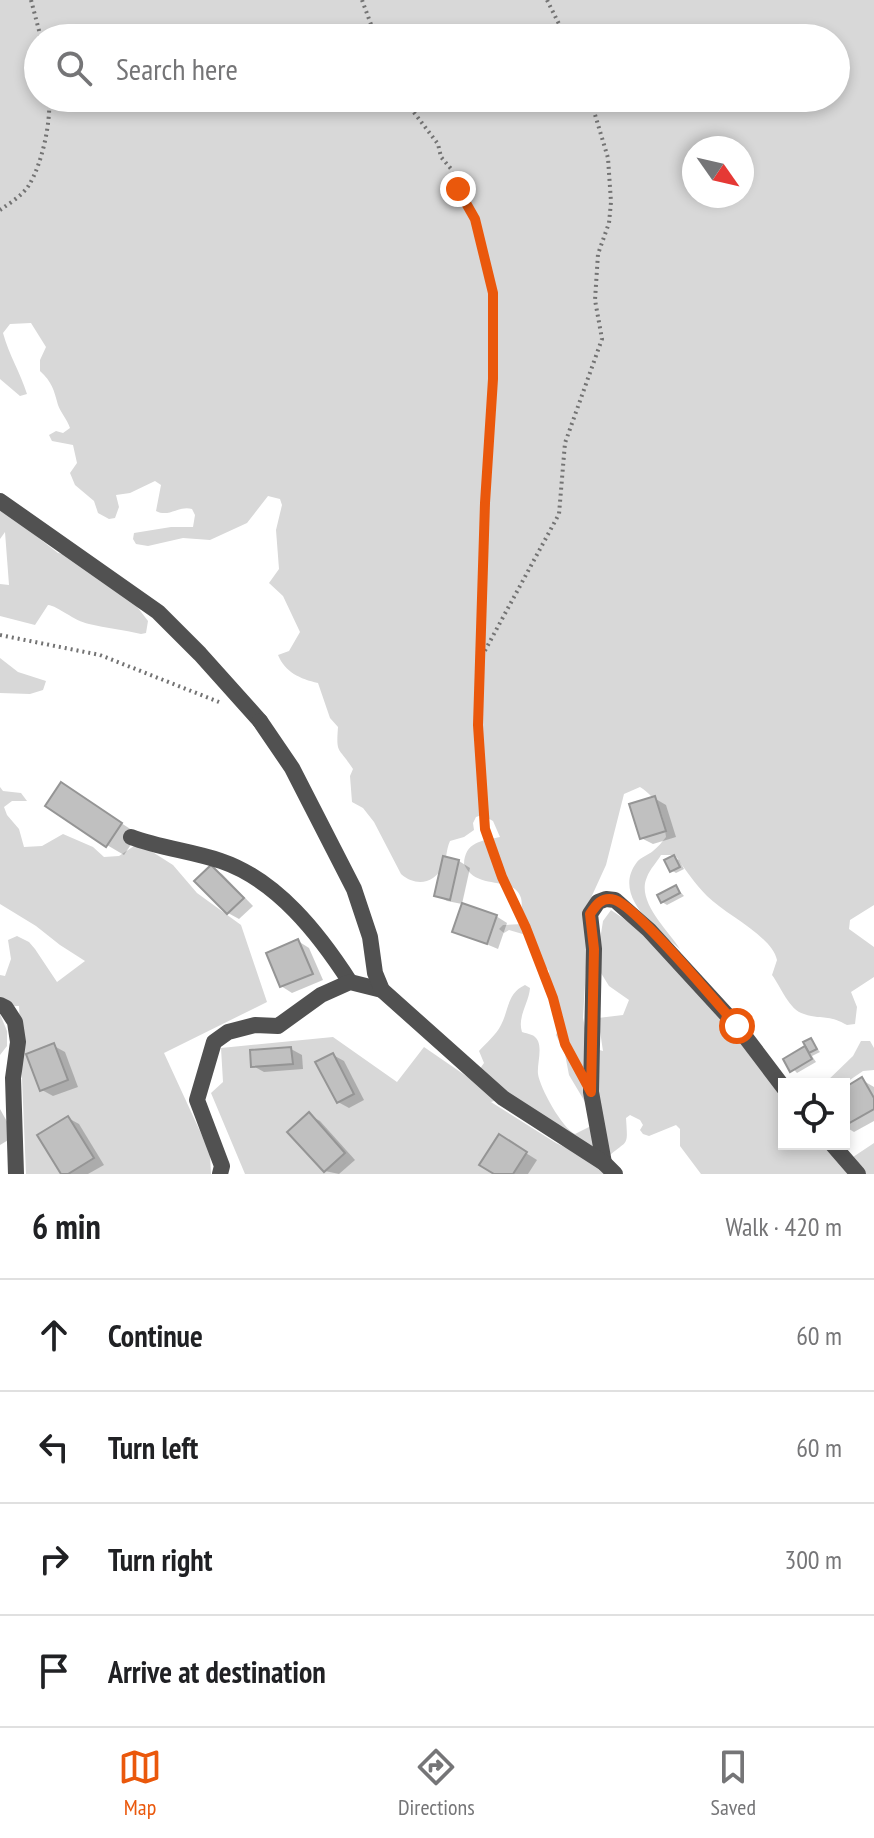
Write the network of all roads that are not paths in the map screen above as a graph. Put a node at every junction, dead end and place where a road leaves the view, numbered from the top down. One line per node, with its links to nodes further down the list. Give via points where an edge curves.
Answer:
1 (0, 501): 4 (street, via 158,612 260,721 292,768 354,889)
2 (131, 837): 3 (street, via 245,870 288,905 328,948)
3 (350, 982): 4 (street); 10 (street, via 321,995 278,1026 255,1025 214,1042 197,1100 222,1166)
4 (382, 990): 8 (street, via 503,1098)
5 (0, 1005): 9 (street, via 15,1022 18,1042 13,1078)
6 (778, 1080): 8 (street, via 737,1026 649,930 615,900 598,902 590,914 591,1092)
7 (837, 1150): 11 (street)
8 (610, 1168)
9 (16, 1174)
10 (220, 1174)
11 (858, 1174)

